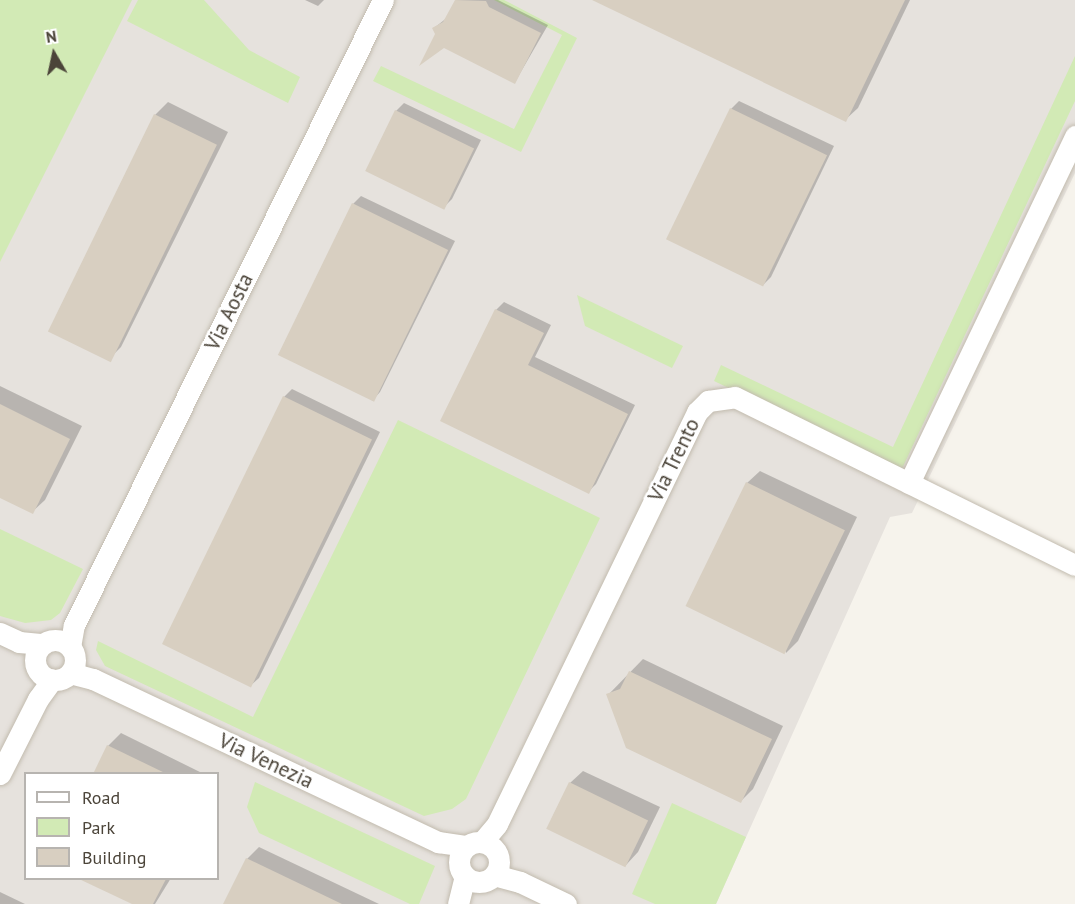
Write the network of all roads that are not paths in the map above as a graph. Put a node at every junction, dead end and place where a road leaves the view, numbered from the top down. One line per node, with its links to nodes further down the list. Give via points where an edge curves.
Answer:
1 (383, 0): 6 (street, Via Aosta)
2 (1075, 136): 3 (street)
3 (909, 483): 4 (street, Via Trento); 8 (street, Via Trento, via 735,398 708,400 697,412)
4 (1075, 565)
5 (9, 638): 6 (street, Via Venezia)
6 (56, 660): 7 (street, Via Aosta); 8 (street, Via Venezia)
7 (0, 774)
8 (479, 862): 9 (street, Via Trento); 10 (street)
9 (458, 903)
10 (566, 904)

